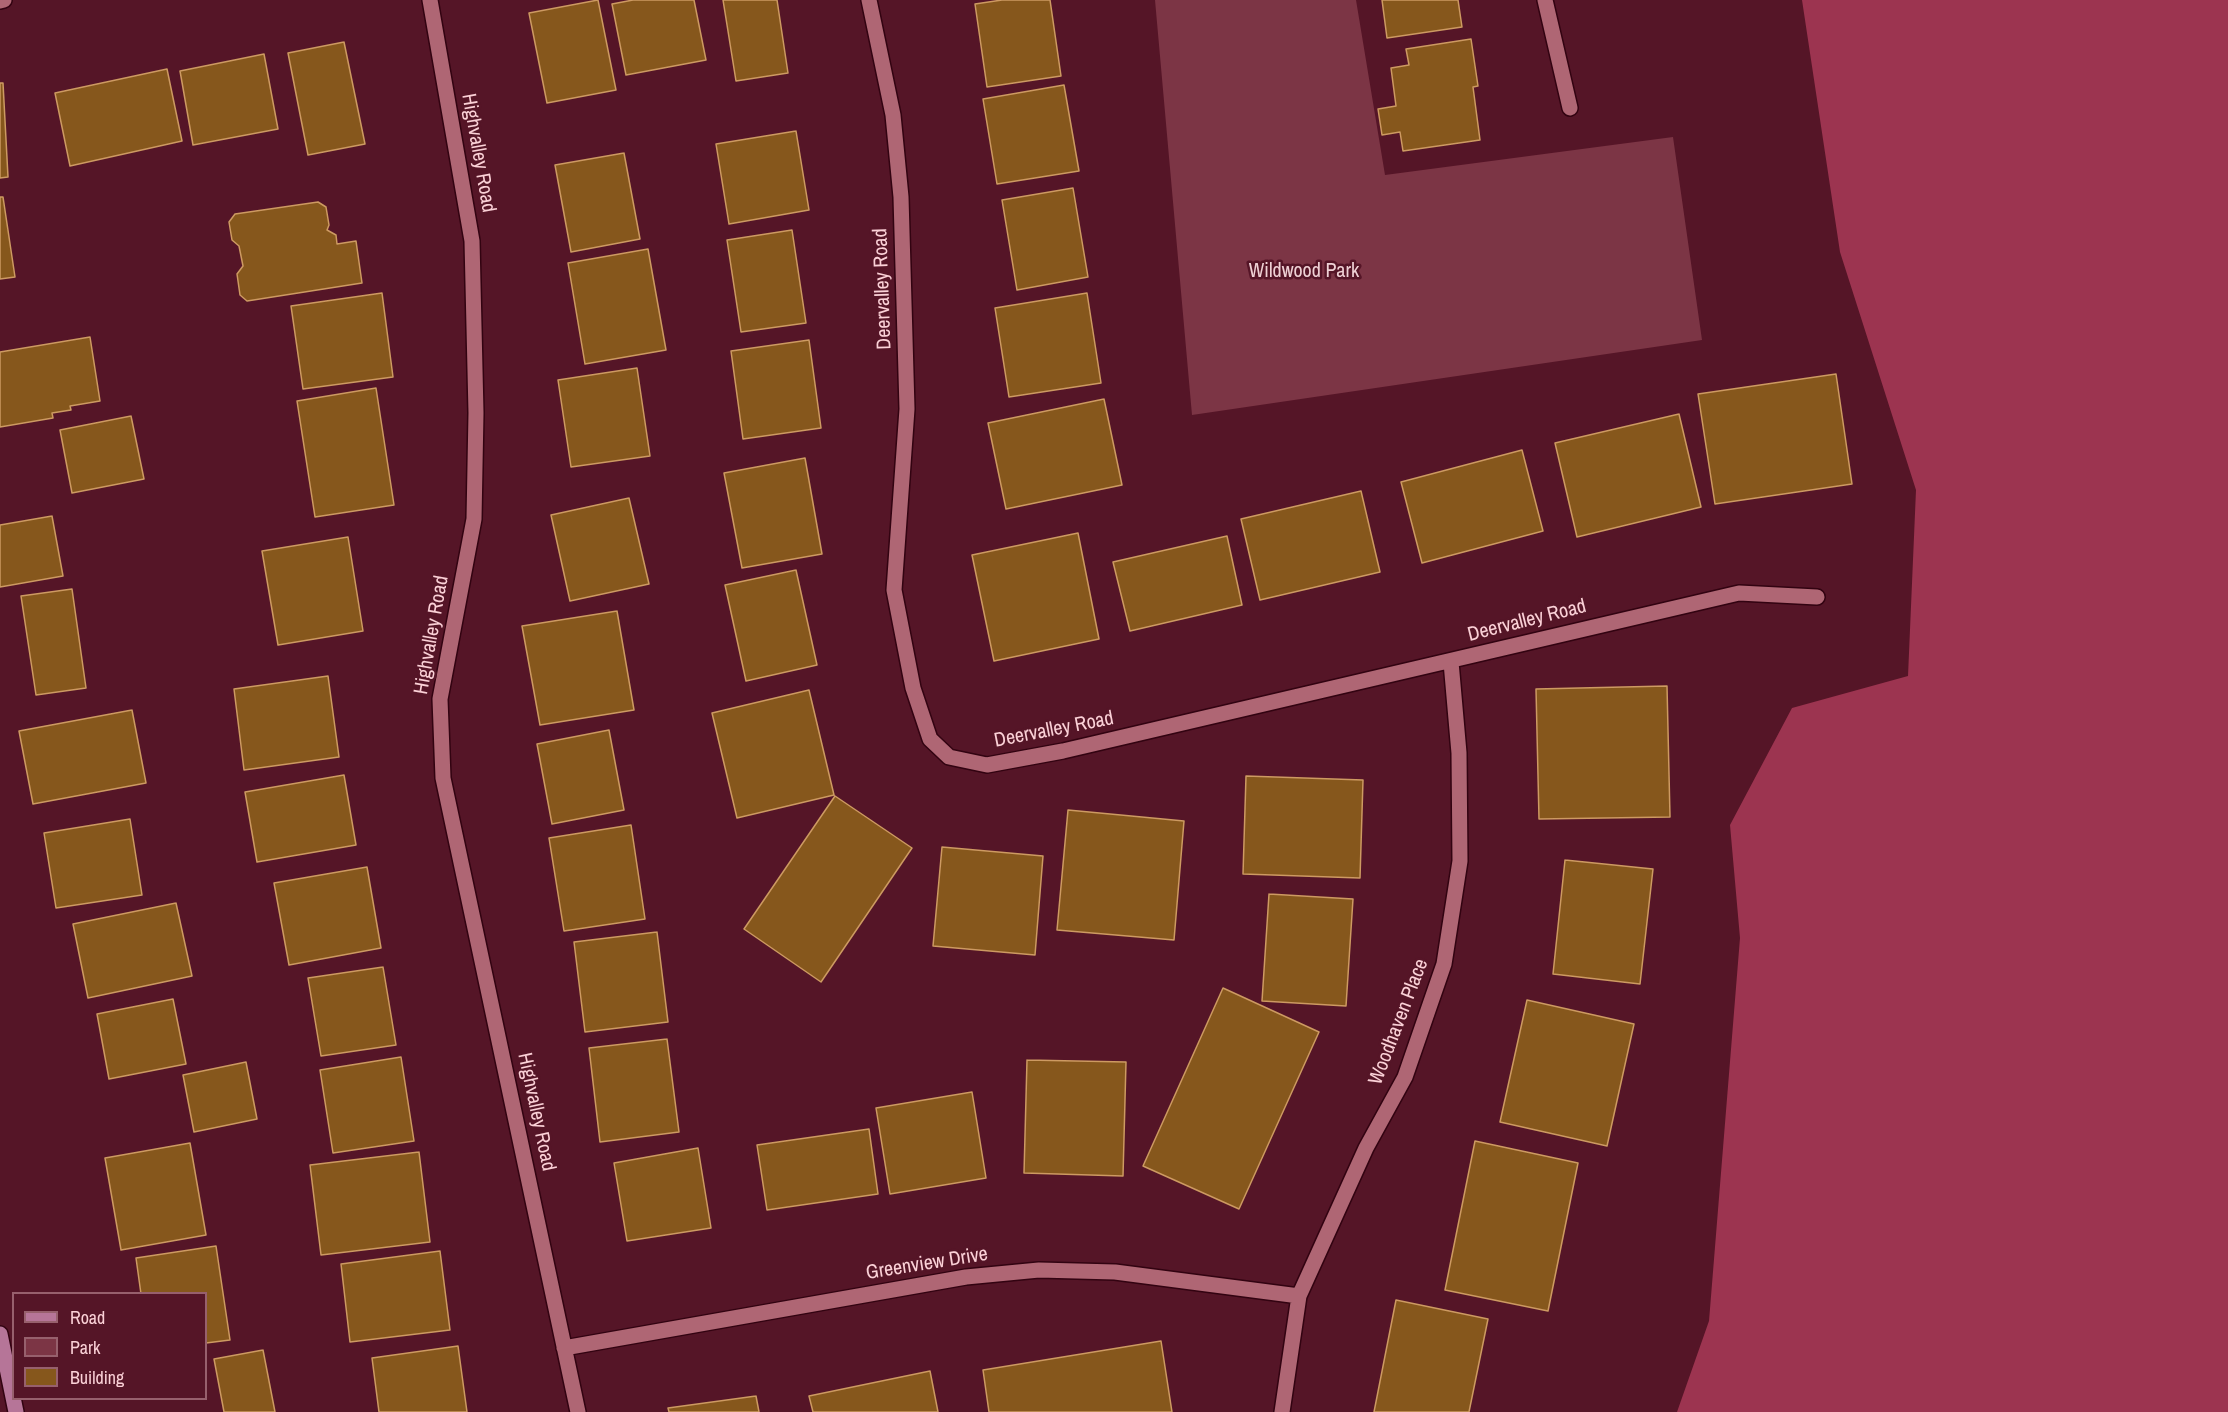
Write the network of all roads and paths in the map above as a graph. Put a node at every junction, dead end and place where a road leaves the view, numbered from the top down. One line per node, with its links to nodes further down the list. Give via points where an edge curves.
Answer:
1 (430, 0): 9 (street, Highvalley Road, via 472,242 476,413 474,519 440,699 443,778)
2 (869, 0): 6 (street, Deervalley Road, via 892,115 901,197 907,409 894,590 913,688 930,739 949,757 987,765)
3 (1545, 0): 4 (street)
4 (1570, 108)
5 (1817, 597): 6 (street, Deervalley Road, via 1739,593)
6 (1451, 662): 7 (street, Woodhaven Place, via 1459,753 1460,861 1444,964 1404,1077 1366,1149)
7 (1299, 1296): 9 (street, Greenview Drive, via 1115,1272 1039,1270 966,1277); 12 (street, Woodhaven Place)
8 (0, 1334): 10 (main road)
9 (564, 1348): 11 (street, Highvalley Road)
10 (12, 1392)
11 (578, 1412)
12 (1282, 1412)

